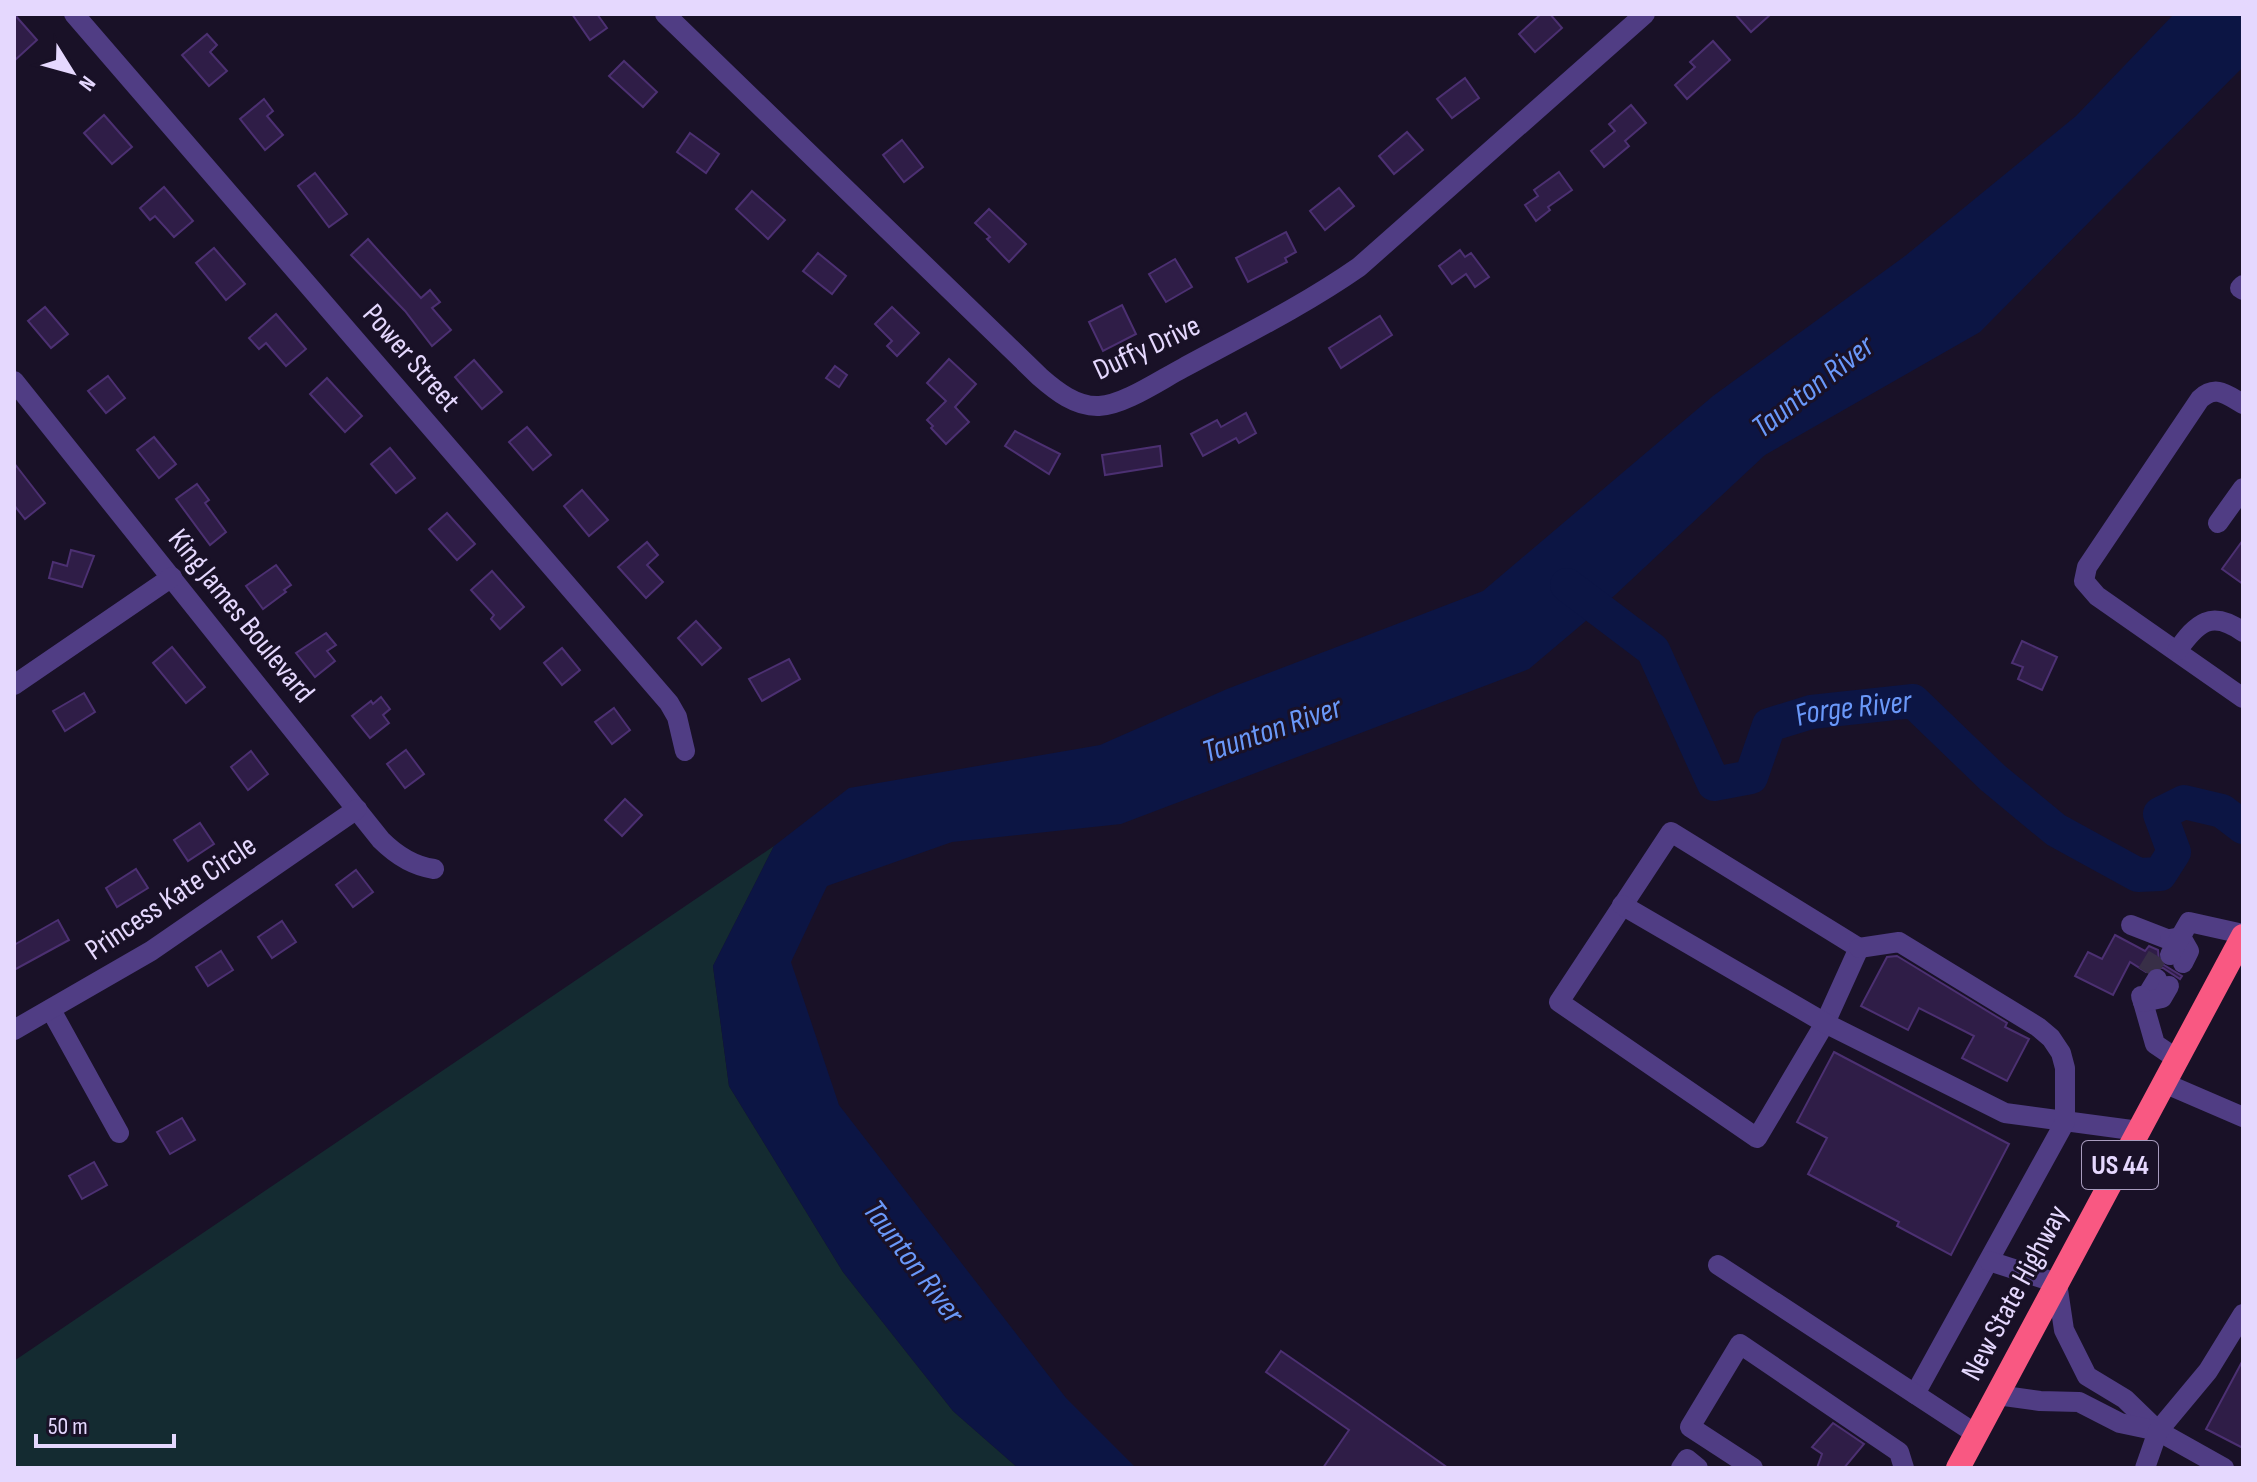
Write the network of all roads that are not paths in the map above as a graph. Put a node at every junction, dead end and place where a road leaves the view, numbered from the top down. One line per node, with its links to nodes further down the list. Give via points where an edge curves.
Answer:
1 (74, 14): 13 (street, Power Street, via 669,703)
2 (665, 14): 3 (street, Duffy Drive, via 1040,377 1066,397 1101,406 1135,394 1316,296 1359,267)
3 (1645, 14)
4 (14, 381): 8 (street, King James Boulevard)
5 (2243, 404): 10 (street, via 2216,390 2200,399 2087,567 2084,581 2089,589)
6 (2243, 488): 7 (street)
7 (2218, 523)
8 (172, 577): 11 (street); 14 (street, King James Boulevard)
9 (2243, 632): 10 (street, via 2215,619 2201,623)
10 (2177, 651): 12 (street)
11 (14, 685)
12 (2243, 698)
13 (685, 751)
14 (357, 809): 15 (street, King James Boulevard, via 392,851); 21 (street, Princess Kate Circle, via 151,951)
15 (434, 869)
16 (1622, 905): 19 (street, via 1671,832); 22 (street); 22 (street, via 1559,1002 1757,1138)
17 (2131, 925): 18 (street, via 2172,949 2189,922)
18 (2243, 935): 24 (highway, New State Highway / US 44)
19 (1859, 948): 22 (street); 27 (street, via 1899,942 2038,1027 2061,1053)
20 (2158, 979): 24 (street, via 2143,1002 2155,1044)
21 (51, 1010): 23 (street, Princess Kate Circle); 29 (street)
22 (1825, 1023): 27 (street, via 2005,1113)
23 (14, 1030)
24 (2177, 1059): 25 (highway, New State Highway / US 44)
25 (2164, 1083): 26 (street); 28 (highway, New State Highway / US 44)
26 (2243, 1117)
27 (2065, 1122): 28 (street); 30 (street)
28 (2139, 1131): 32 (highway, New State Highway / US 44)
29 (119, 1133)
30 (1989, 1261): 32 (street); 34 (street)
31 (1718, 1265): 34 (street)
32 (2057, 1283): 35 (highway, New State Highway / US 44); 36 (street, via 2064,1330 2087,1376 2125,1399)
33 (2243, 1314): 36 (street, via 2208,1371)
34 (1915, 1394): 37 (street)
35 (1997, 1395): 36 (street, via 2079,1402 2120,1423); 37 (highway, New State Highway / US 44)
36 (2158, 1431): 43 (street); 44 (street)
37 (1976, 1434): 42 (highway, New State Highway / US 44)
38 (1681, 1468): 39 (street, via 1687,1459)
39 (1698, 1468)
40 (1753, 1468): 41 (street, via 1690,1427 1740,1344 1899,1452)
41 (1904, 1468)
42 (1958, 1468)
43 (2145, 1468)
44 (2224, 1468)

